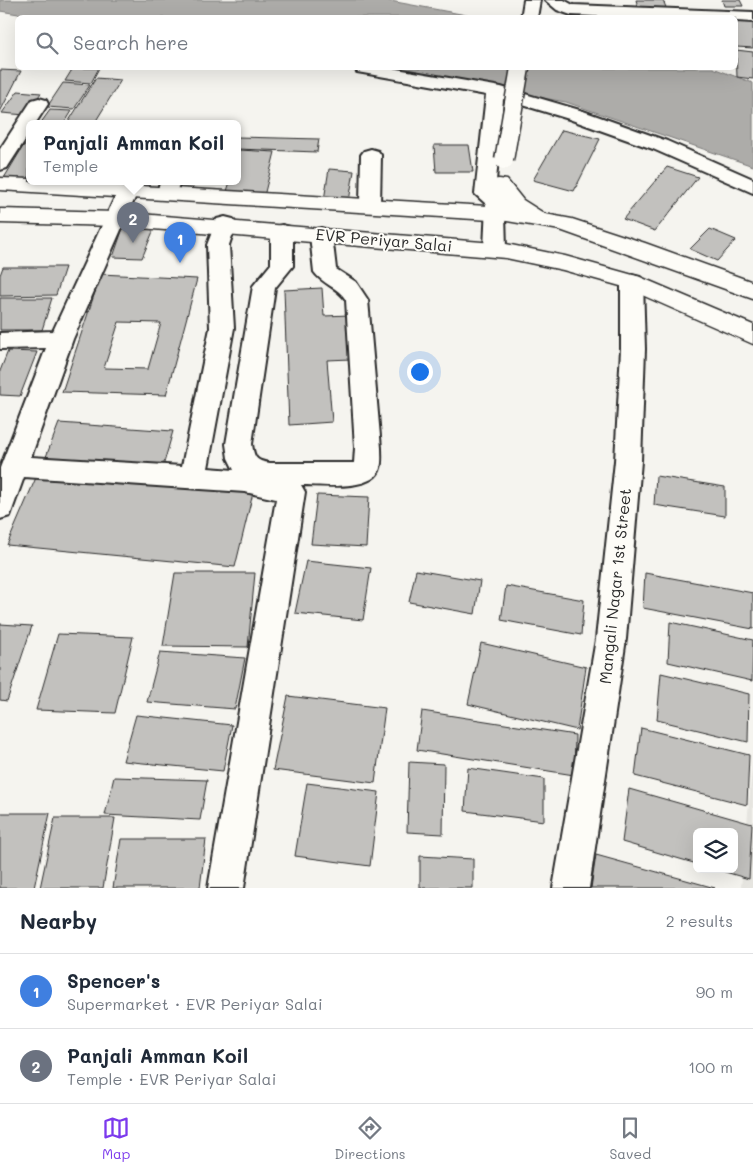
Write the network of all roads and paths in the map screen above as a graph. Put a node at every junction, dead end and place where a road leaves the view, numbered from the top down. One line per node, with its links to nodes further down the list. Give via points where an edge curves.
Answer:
1 (553, 0): 2 (street, via 571,10)
2 (701, 15)
3 (738, 16): 4 (street)
4 (753, 17)
5 (375, 70): 7 (street)
6 (520, 70): 19 (street, bridge)
7 (495, 90): 17 (street, via 576,114 660,145); 19 (street, via 485,194)
8 (39, 104): 9 (street)
9 (29, 120)
10 (26, 124): 12 (street)
11 (371, 155): 20 (street)
12 (0, 164)
13 (0, 184): 14 (main road, EVR Periyar Salai)
14 (26, 184)
15 (66, 185): 16 (main road, EVR Periyar Salai)
16 (131, 186): 18 (main road, EVR Periyar Salai); 22 (street)
17 (753, 187)
18 (169, 188): 20 (main road, EVR Periyar Salai)
19 (497, 200): 20 (main road, EVR Periyar Salai); 26 (street); 28 (main road, EVR Periyar Salai, via 539,219 637,248)
20 (370, 206)
21 (0, 216): 22 (main road, EVR Periyar Salai)
22 (116, 219): 23 (main road, EVR Periyar Salai); 30 (street)
23 (224, 226): 24 (main road, EVR Periyar Salai); 33 (street, via 218,245 222,328)
24 (282, 232): 25 (main road, EVR Periyar Salai); 25 (street, via 282,266 264,286 239,444 242,459 250,469 275,474 359,474 367,468 368,448 358,300 354,292 325,272)
25 (322, 235): 26 (main road, EVR Periyar Salai)
26 (495, 250): 27 (main road, EVR Periyar Salai, via 565,263)
27 (632, 282): 29 (main road, EVR Periyar Salai); 36 (street, Mangali Nagar 1st Street, via 628,461 612,639)
28 (753, 291)
29 (753, 335)
30 (61, 339): 31 (street); 32 (street)
31 (0, 341)
32 (14, 466): 33 (street); 34 (street)
33 (193, 477): 35 (street, via 245,481 291,492)
34 (0, 508)
35 (226, 888)
36 (571, 888)

